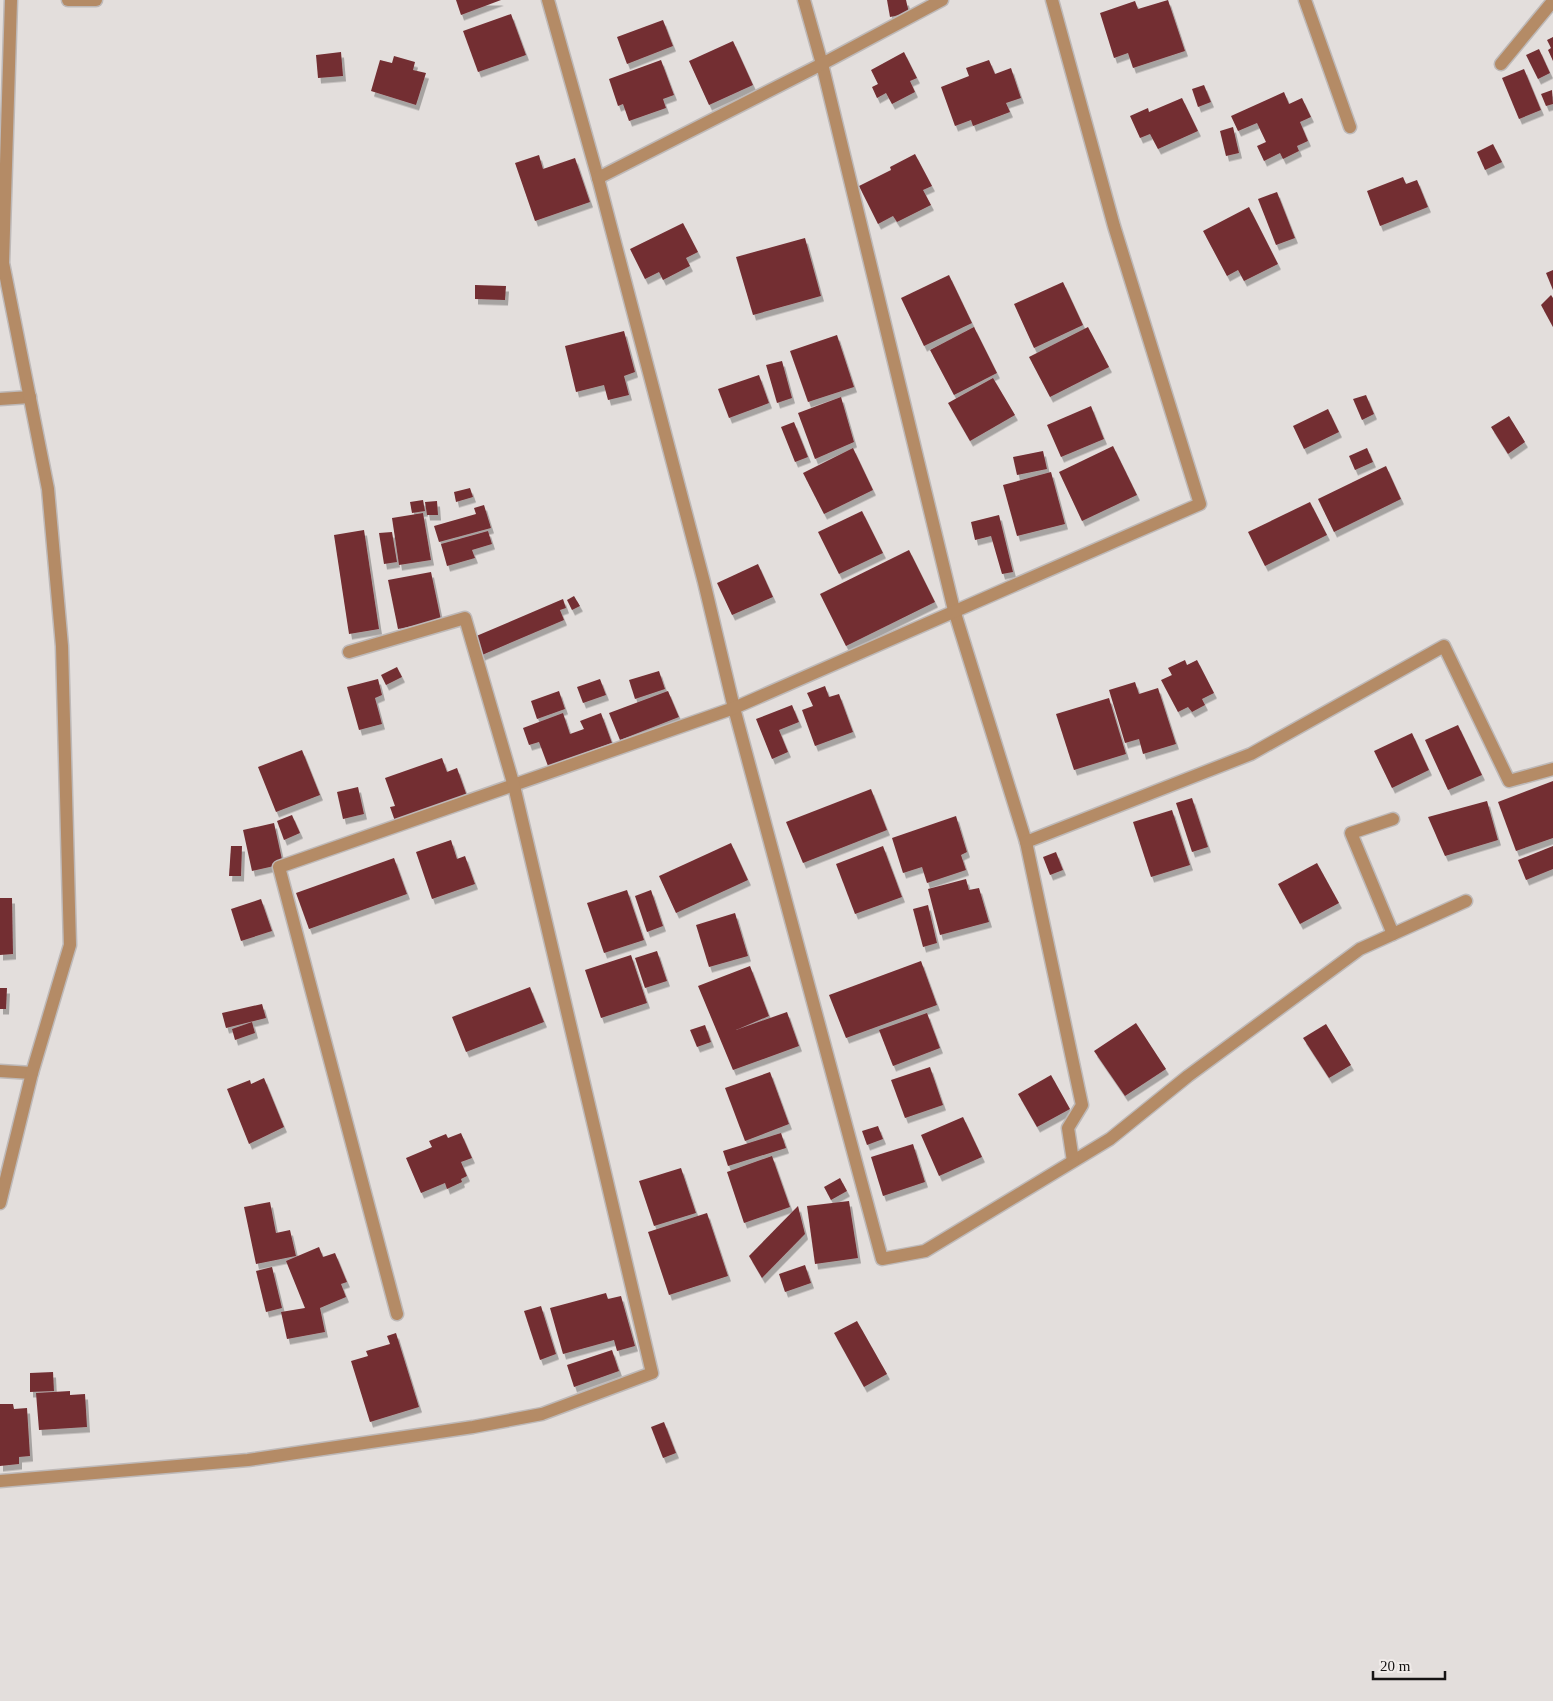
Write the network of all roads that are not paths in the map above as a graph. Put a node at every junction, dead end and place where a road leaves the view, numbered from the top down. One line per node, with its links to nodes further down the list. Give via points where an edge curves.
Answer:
1 (11, 0): 14 (street, via 3,263)
2 (68, 0): 3 (street)
3 (96, 0)
4 (548, 0): 13 (street)
5 (804, 0): 10 (street)
6 (942, 0): 10 (street)
7 (1052, 0): 16 (street, via 1114,226 1200,504)
8 (1306, 0): 12 (street)
9 (1553, 1): 11 (street)
10 (822, 64): 13 (street); 16 (street)
11 (1501, 64)
12 (1350, 127)
13 (598, 178): 18 (street)
14 (30, 397): 15 (street); 26 (street, via 48,489 62,646 70,945)
15 (0, 398)
16 (954, 610): 18 (street); 22 (street)
17 (348, 652): 20 (street, via 465,618)
18 (734, 708): 20 (street); 27 (street, via 882,1259 926,1251)
19 (1553, 769): 22 (street, via 1509,780 1444,646 1251,754)
20 (514, 786): 29 (street, via 279,867); 30 (street, via 652,1373 542,1414 473,1427 248,1460)
21 (1393, 818): 24 (street, via 1351,834)
22 (1026, 842): 27 (street, via 1082,1105 1068,1128)
23 (1466, 901): 24 (street)
24 (1393, 934): 27 (street, via 1360,950 1188,1076 1110,1139)
25 (0, 1071): 26 (street)
26 (32, 1073): 28 (street)
27 (1073, 1161)
28 (0, 1203)
29 (397, 1314)
30 (0, 1481)

